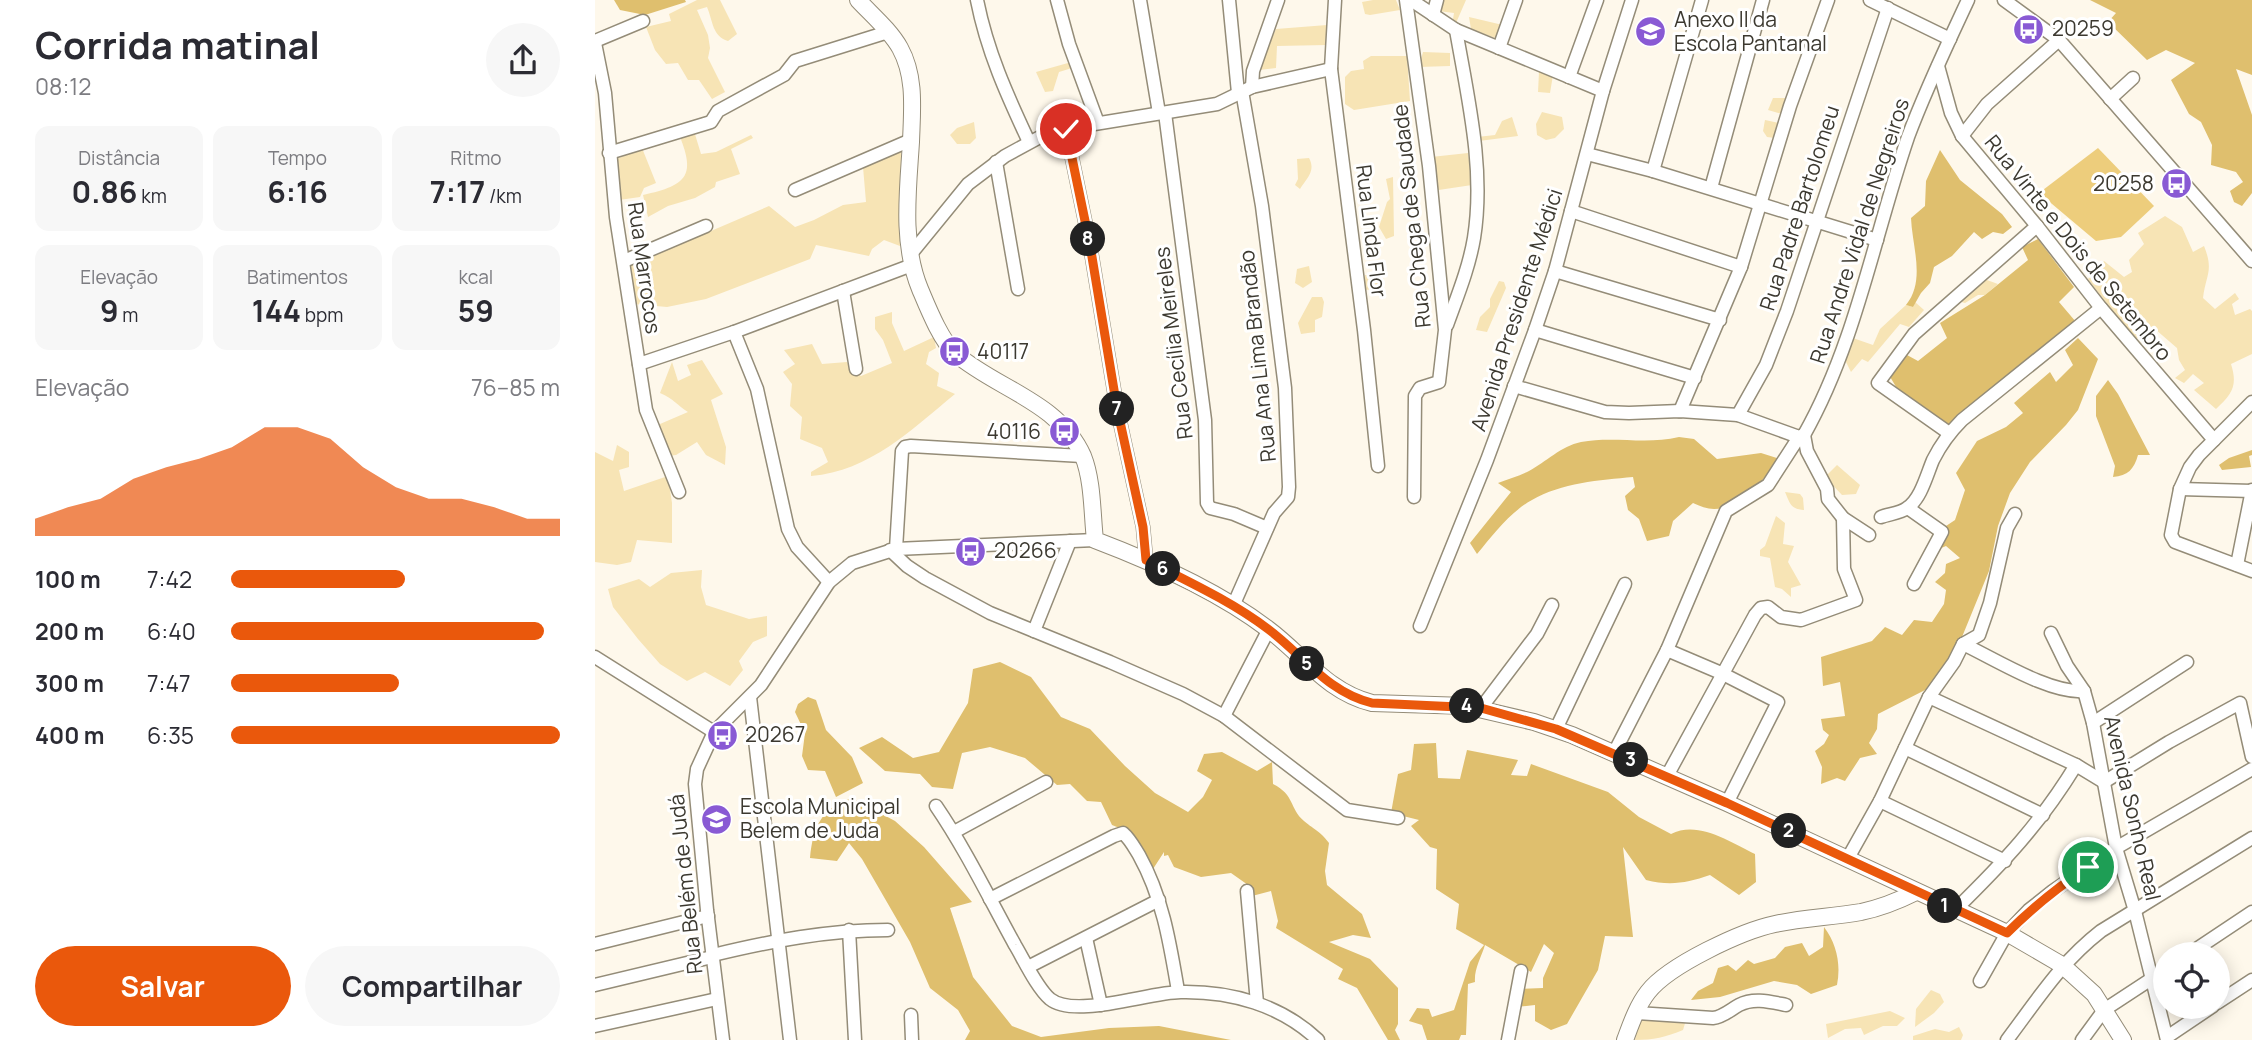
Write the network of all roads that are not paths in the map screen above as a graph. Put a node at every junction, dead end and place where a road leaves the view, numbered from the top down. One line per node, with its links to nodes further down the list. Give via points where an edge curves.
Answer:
1 (858, 0): 24 (main road)
2 (977, 0): 41 (street, via 998,75)
3 (1057, 0): 37 (street)
4 (1140, 0): 36 (street, Rua Cecília Meireles)
5 (1230, 0): 33 (street)
6 (1278, 0): 33 (street, Rua Ana Lima Brandão)
7 (1335, 0): 30 (street, Rua Linda Flor)
8 (1406, 0): 63 (street, Rua Chega de Saudade)
9 (1411, 0): 21 (street)
10 (1437, 0): 21 (street)
11 (1516, 0): 28 (street)
12 (1597, 0): 31 (street)
13 (1632, 0): 34 (street, Avenida Presidente Médici)
14 (1702, 0): 45 (street)
15 (1763, 0): 46 (street)
16 (1828, 0): 48 (street)
17 (1870, 0): 20 (street)
18 (1968, 0): 25 (street, Rua Andre Vidal de Negreiros)
19 (2004, 0): 26 (street)
20 (1888, 8): 25 (street); 50 (street, Rua Padre Bartolomeu)
21 (1433, 15): 23 (street)
22 (643, 21): 27 (street)
23 (1456, 30): 28 (street); 63 (street, via 1473,126 1477,198 1473,239)
24 (888, 32): 40 (main road, via 899,47 911,81); 42 (street, via 795,61 784,75 718,111 711,122)
25 (1950, 39): 29 (street, Rua Andre Vidal de Negreiros)
26 (2059, 40): 35 (street); 39 (street, via 1987,104)
27 (595, 42): 42 (street, Rua Marrocos, via 605,93)
28 (1499, 48): 31 (street)
29 (1938, 66): 39 (street, Rua Vinte e Dois de Setembro); 53 (street, Rua Andre Vidal de Negreiros, via 1909,136)
30 (1331, 69): 33 (street); 77 (street, Rua Linda Flor)
31 (1569, 77): 34 (street)
32 (2133, 78): 35 (street)
33 (1244, 90): 36 (street, via 1217,104); 86 (street, Rua Ana Lima Brandão, via 1285,388 1290,458 1288,497)
34 (1603, 91): 43 (street, Avenida Presidente Médici)
35 (2110, 99): 56 (street)
36 (1162, 113): 37 (street); 86 (street, Rua Cecília Meireles, via 1205,420 1207,503)
37 (1098, 123): 38 (street)
38 (1066, 129): 41 (street); 91 (street)
39 (1962, 136): 52 (street, Rua Vinte e Dois de Setembro)
40 (911, 141): 47 (street); 54 (main road)
41 (1029, 142): 44 (street)
42 (609, 153): 55 (street, Rua Marrocos)
43 (1587, 154): 45 (street); 49 (street, Avenida Presidente Médici)
44 (996, 162): 54 (street, via 955,198); 59 (street)
45 (1653, 171): 46 (street)
46 (1711, 188): 48 (street)
47 (795, 190)
48 (1759, 203): 50 (street); 57 (street)
49 (1571, 211): 57 (street); 58 (street, Avenida Presidente Médici)
50 (1815, 222): 53 (street); 72 (street, Rua Padre Bartolomeu, via 1766,365)
51 (706, 226): 55 (street)
52 (2037, 226): 61 (street, Rua Vinte e Dois de Setembro); 73 (street, via 1914,334 1878,383)
53 (1877, 240): 74 (street, Rua Andre Vidal de Negreiros, via 1824,399)
54 (911, 260): 60 (street); 76 (main road, via 928,307 954,352 1040,406)
55 (624, 261): 66 (street, Rua Marrocos)
56 (2252, 261)
57 (1741, 267): 62 (street)
58 (1555, 271): 62 (street); 64 (street, Avenida Presidente Médici)
59 (1018, 289)
60 (843, 291): 65 (street); 67 (street)
61 (2101, 308): 73 (street); 75 (street, Rua Vinte e Dois de Setembro)
62 (1720, 320): 68 (street)
63 (1445, 330): 81 (street, Rua Chega de Saudade, via 1439,382 1420,388 1415,396)
64 (1535, 330): 68 (street); 69 (street, Avenida Presidente Médici)
65 (734, 332): 66 (street); 94 (street, via 757,389 788,528 797,547)
66 (639, 364): 80 (street, Rua Marrocos, via 646,410)
67 (856, 369)
68 (1695, 378): 71 (street)
69 (1514, 386): 71 (street, via 1605,412); 99 (street, Avenida Presidente Médici)
70 (2252, 402): 75 (street)
71 (1680, 411): 72 (street)
72 (1738, 415): 74 (street)
73 (1949, 433): 82 (street)
74 (1801, 436): 85 (street, via 1828,499); 104 (street, Rua Andre Vidal de Negreiros, via 1768,485 1726,511)
75 (2214, 440): 78 (street, via 2190,467)
76 (1082, 456): 88 (main road); 90 (street, via 905,447)
77 (1378, 466)
78 (2180, 489): 79 (street); 92 (street, via 2171,538)
79 (2252, 491): 92 (street)
80 (679, 492)
81 (1415, 497)
82 (1908, 508): 84 (street); 96 (street, via 1942,533)
83 (2014, 514): 103 (street, via 2003,539 1982,628)
84 (1881, 517)
85 (1843, 518): 87 (street); 107 (street, via 1844,569 1856,600 1801,620 1761,608)
86 (1267, 528): 98 (street, Rua Ana Lima Brandão)
87 (1869, 536)
88 (1095, 540): 89 (street, Rua Belém de Judá); 91 (main road)
89 (1070, 541): 90 (street, Rua Belém de Judá); 101 (street)
90 (893, 549): 94 (street, Rua Belém de Judá, via 852,563); 101 (street, via 907,566 938,586)
91 (1146, 560): 98 (main road)
92 (2237, 565): 93 (street)
93 (2252, 570)
94 (829, 582): 109 (street, Rua Belém de Judá)
95 (1625, 584): 114 (street)
96 (1914, 584)
97 (1552, 605): 111 (street, via 1537,634)
98 (1233, 606): 100 (main road)
99 (1420, 626)
100 (1269, 629): 111 (main road, via 1325,681 1357,699); 112 (street)
101 (1034, 631): 112 (street)
102 (2051, 633): 108 (street, Avenida Sonho Real)
103 (1963, 644): 108 (street, via 2053,687); 110 (street)
104 (1667, 650): 107 (street); 117 (street, Rua Andre Vidal de Negreiros)
105 (595, 657): 115 (street)
106 (2187, 662): 113 (street)
107 (1721, 673): 121 (street); 125 (street, via 1778,702)
108 (2084, 691): 113 (street, Avenida Sonho Real)
109 (750, 697): 115 (street, Rua Belém de Judá); 146 (street)
110 (1929, 697): 116 (street); 119 (street)
111 (1481, 708): 114 (main road)
112 (1224, 716): 128 (street, via 1339,806)
113 (2093, 723): 123 (street, Avenida Sonho Real)
114 (1556, 729): 117 (main road)
115 (714, 732): 141 (street, Rua Belém de Judá, via 695,777)
116 (1905, 748): 124 (street); 127 (street)
117 (1614, 753): 121 (main road)
118 (2252, 757): 123 (street, via 2240,703)
119 (2075, 765): 123 (street); 127 (street)
120 (2252, 769): 131 (street)
121 (1667, 776): 125 (main road)
122 (1046, 782): 129 (street)
123 (2104, 782): 131 (street, Avenida Sonho Real)
124 (1879, 801): 132 (street); 133 (street)
125 (1727, 803): 132 (main road)
126 (936, 806): 129 (street)
127 (2043, 815): 133 (street)
128 (1398, 818)
129 (954, 832): 136 (street)
130 (2252, 838): 139 (street)
131 (2116, 848): 139 (street, Avenida Sonho Real); 144 (street, via 2053,891)
132 (1848, 858): 135 (main road)
133 (2005, 861): 138 (street)
134 (1247, 891): 160 (street)
135 (1916, 892): 138 (main road); 164 (main road, via 1863,911 1753,931 1668,974 1648,992)
136 (990, 899): 137 (street, via 1123,833); 151 (street)
137 (1159, 900): 145 (street); 157 (street)
138 (1954, 911): 144 (main road)
139 (2135, 911): 150 (street, via 2101,931); 153 (street, Avenida Sonho Real)
140 (2252, 912): 147 (street)
141 (708, 916): 148 (street); 149 (street, Rua Belém de Judá)
142 (849, 930): 143 (street); 146 (street); 172 (street)
143 (888, 930)
144 (2007, 933): 150 (main road); 155 (street)
145 (1086, 938): 151 (street); 161 (street)
146 (779, 939): 149 (street); 171 (street)
147 (2207, 942)
148 (595, 944)
149 (713, 956): 156 (street); 159 (street, Rua Belém de Judá)
150 (2062, 965): 163 (main road, via 2094,994); 177 (street)
151 (1028, 967): 161 (street, via 1049,999 1073,1006)
152 (1521, 971): 175 (street)
153 (2153, 978): 163 (street)
154 (2252, 980): 158 (street)
155 (1980, 981)
156 (595, 985)
157 (1178, 991): 160 (street); 161 (street)
158 (2230, 995)
159 (717, 999): 168 (street); 169 (street, Rua Belém de Judá)
160 (1257, 1003): 174 (street, via 1295,1021)
161 (1101, 1005)
162 (1786, 1005): 164 (street, via 1750,1002 1713,1018)
163 (2104, 1010): 178 (street); 179 (main road)
164 (1637, 1013): 176 (main road)
165 (911, 1015): 173 (street)
166 (2162, 1019): 170 (street, Avenida Sonho Real)
167 (2195, 1019): 170 (street)
168 (595, 1026)
169 (719, 1039)
170 (2167, 1039)
171 (790, 1040)
172 (855, 1040)
173 (912, 1040)
174 (1318, 1040)
175 (1508, 1040)
176 (1625, 1040)
177 (2007, 1040)
178 (2082, 1040)
179 (2123, 1040)

